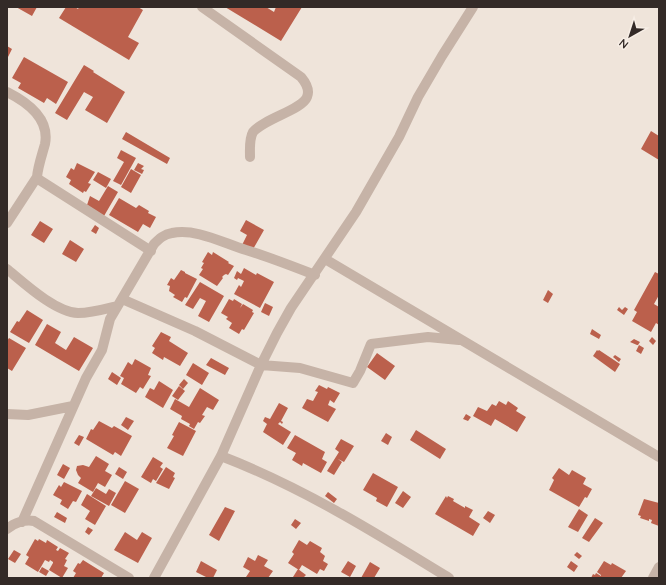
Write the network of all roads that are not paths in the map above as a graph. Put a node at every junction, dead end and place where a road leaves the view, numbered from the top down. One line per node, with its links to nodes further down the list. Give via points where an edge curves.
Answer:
1 (202, 7): 4 (street, via 301,77 307,84 307,97 301,104 268,120 253,133)
2 (473, 7): 8 (street, via 418,97 388,158)
3 (7, 92): 5 (street, via 33,109 44,124 46,137)
4 (250, 156)
5 (37, 178): 6 (street); 7 (street)
6 (7, 223)
7 (151, 251): 10 (street, via 167,234 192,233 260,254); 11 (street)
8 (325, 260): 10 (street); 12 (street)
9 (7, 269): 11 (street, via 34,292 68,311 89,312)
10 (315, 275): 13 (street, via 292,308)
11 (120, 302): 13 (street, via 195,331); 14 (street, via 110,319 102,350)
12 (462, 341): 13 (street, via 428,337 371,344 354,383 300,368); 16 (street)
13 (261, 365): 17 (street)
14 (73, 406): 15 (street, via 28,415); 18 (street)
15 (7, 414)
16 (657, 454)
17 (221, 456): 22 (street); 23 (street, via 312,498)
18 (22, 522): 19 (street); 21 (street, via 38,522)
19 (7, 529)
20 (659, 566): 24 (street)
21 (129, 578)
22 (154, 578)
23 (449, 578)
24 (653, 578)

